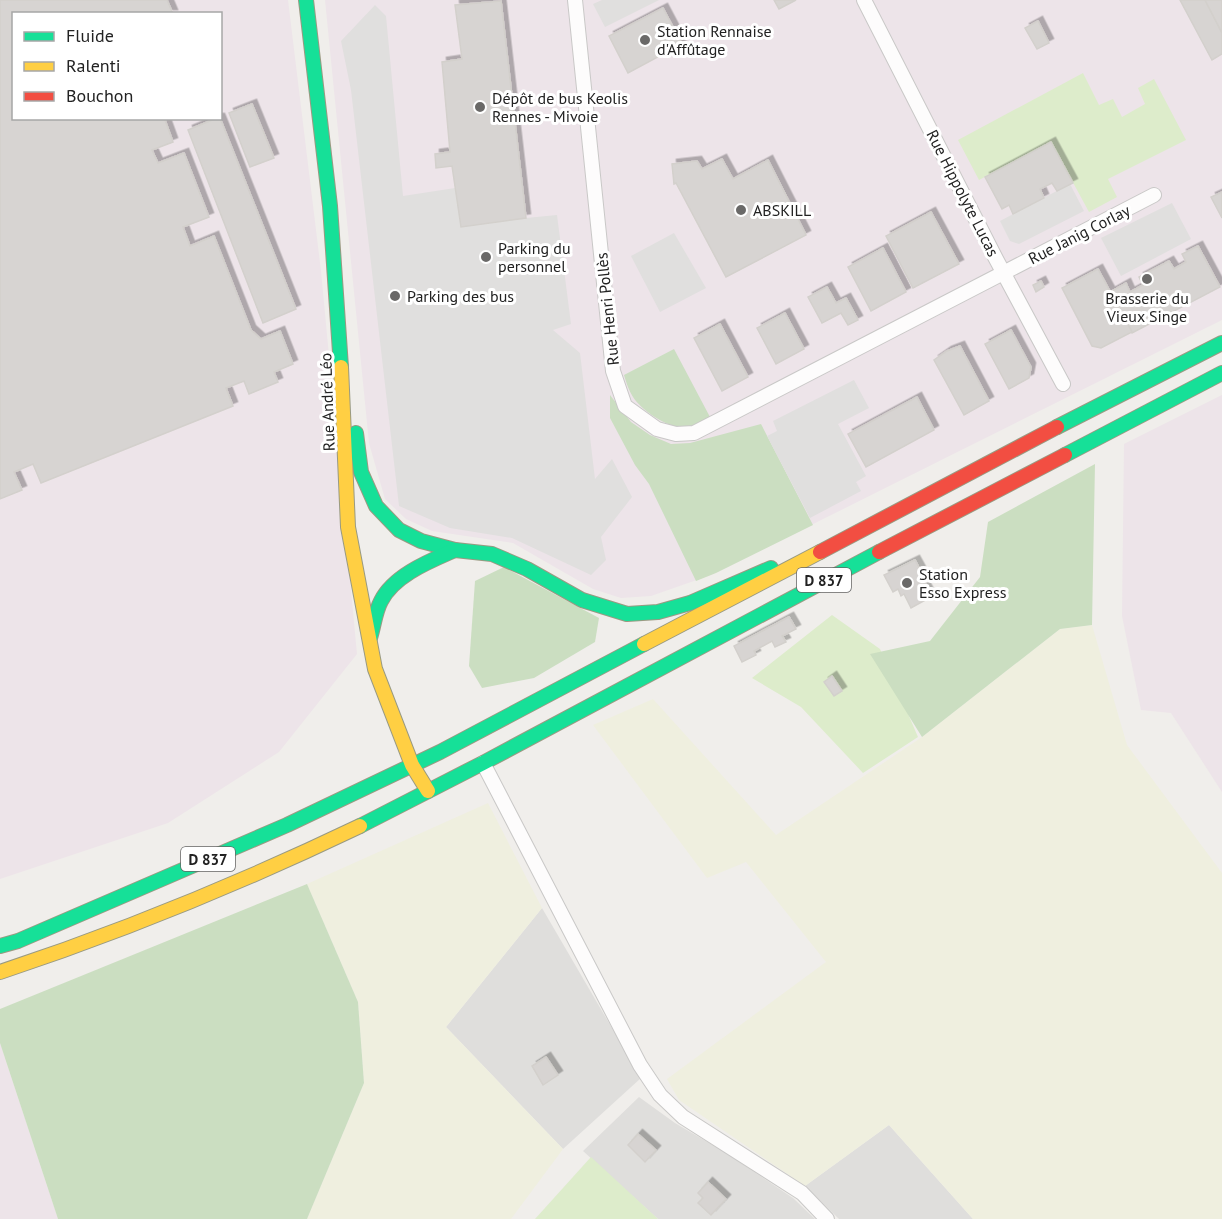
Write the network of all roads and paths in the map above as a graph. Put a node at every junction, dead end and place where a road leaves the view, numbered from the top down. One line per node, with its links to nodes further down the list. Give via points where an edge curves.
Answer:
1 (306, 0): 9 (main road, Rue André Léo, via 331,217)
2 (574, 0): 5 (street, Rue Henri Pollès, via 613,371 626,406 657,429 694,433)
3 (864, 0): 5 (street, Rue Hippolyte Lucas)
4 (1154, 195): 5 (street, Rue Janig Corlay)
5 (1004, 272): 8 (street, Rue Hippolyte Lucas)
6 (1222, 343): 11 (main road, D 837)
7 (1222, 373): 13 (main road, D 837)
8 (1063, 384)
9 (344, 395): 10 (main road, via 354,424 362,472 376,506 399,530); 12 (main road, Rue André Léo, via 348,527)
10 (455, 550): 11 (main road, via 492,554 528,569 582,600 627,614 680,606 780,564); 12 (main road, via 424,564 382,600)
11 (800, 564): 14 (main road, D 837)
12 (369, 642): 14 (main road, Rue André Léo, via 375,669)
13 (483, 763): 15 (main road, D 837); 18 (street, via 640,1065 660,1095 683,1117 802,1193)
14 (412, 765): 15 (main road, Rue André Léo); 16 (main road, D 837, via 287,825)
15 (428, 791): 17 (main road, D 837, via 223,890)
16 (0, 946)
17 (0, 972)
18 (827, 1219)

